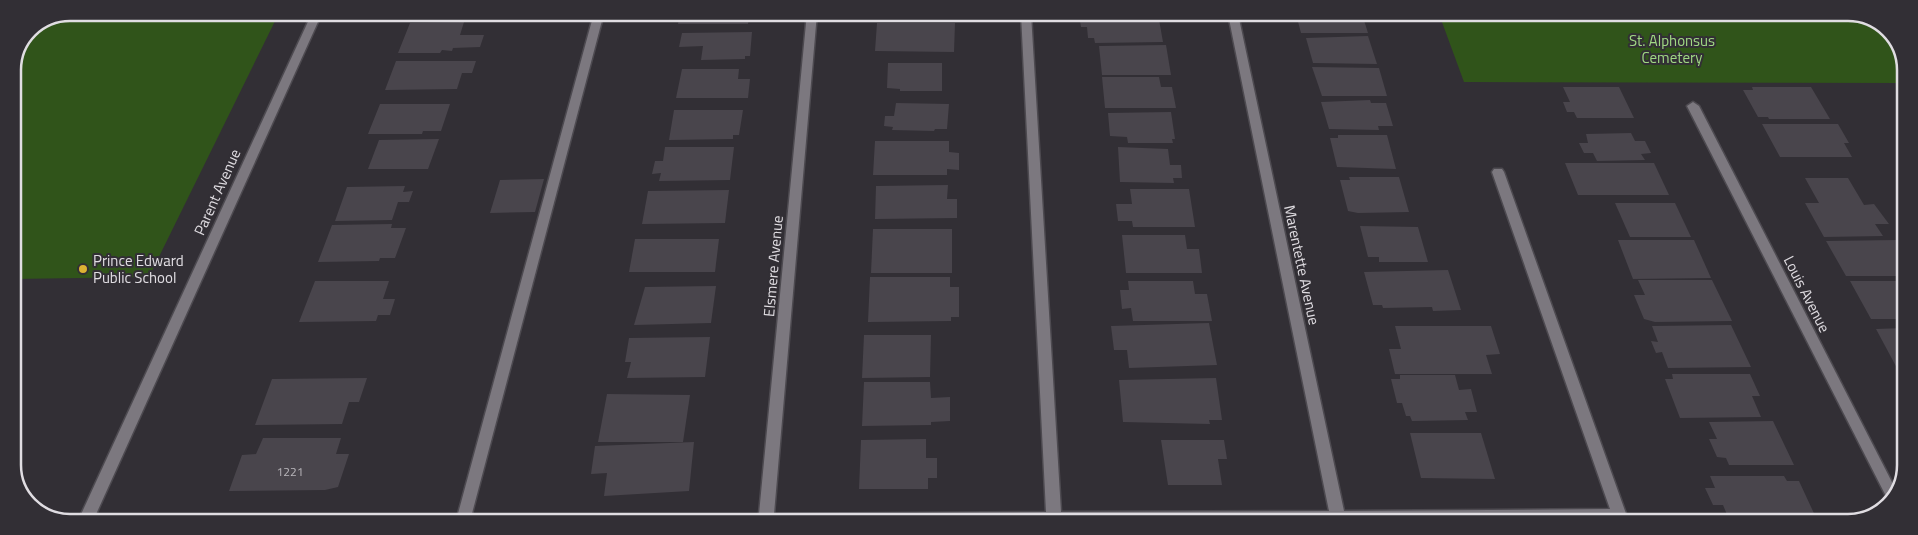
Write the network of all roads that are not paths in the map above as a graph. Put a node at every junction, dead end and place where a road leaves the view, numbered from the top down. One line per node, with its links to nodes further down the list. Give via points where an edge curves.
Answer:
1 (312, 21): 9 (street, Parent Avenue)
2 (597, 21): 10 (street)
3 (811, 21): 11 (street, Elsmere Avenue)
4 (1026, 21): 12 (street)
5 (1234, 21): 13 (street, Marentette Avenue)
6 (1693, 106): 8 (street, Louis Avenue)
7 (1498, 172): 14 (street)
8 (1889, 490)
9 (88, 514)
10 (465, 514)
11 (767, 514)
12 (1054, 514)
13 (1338, 514)
14 (1619, 514)

